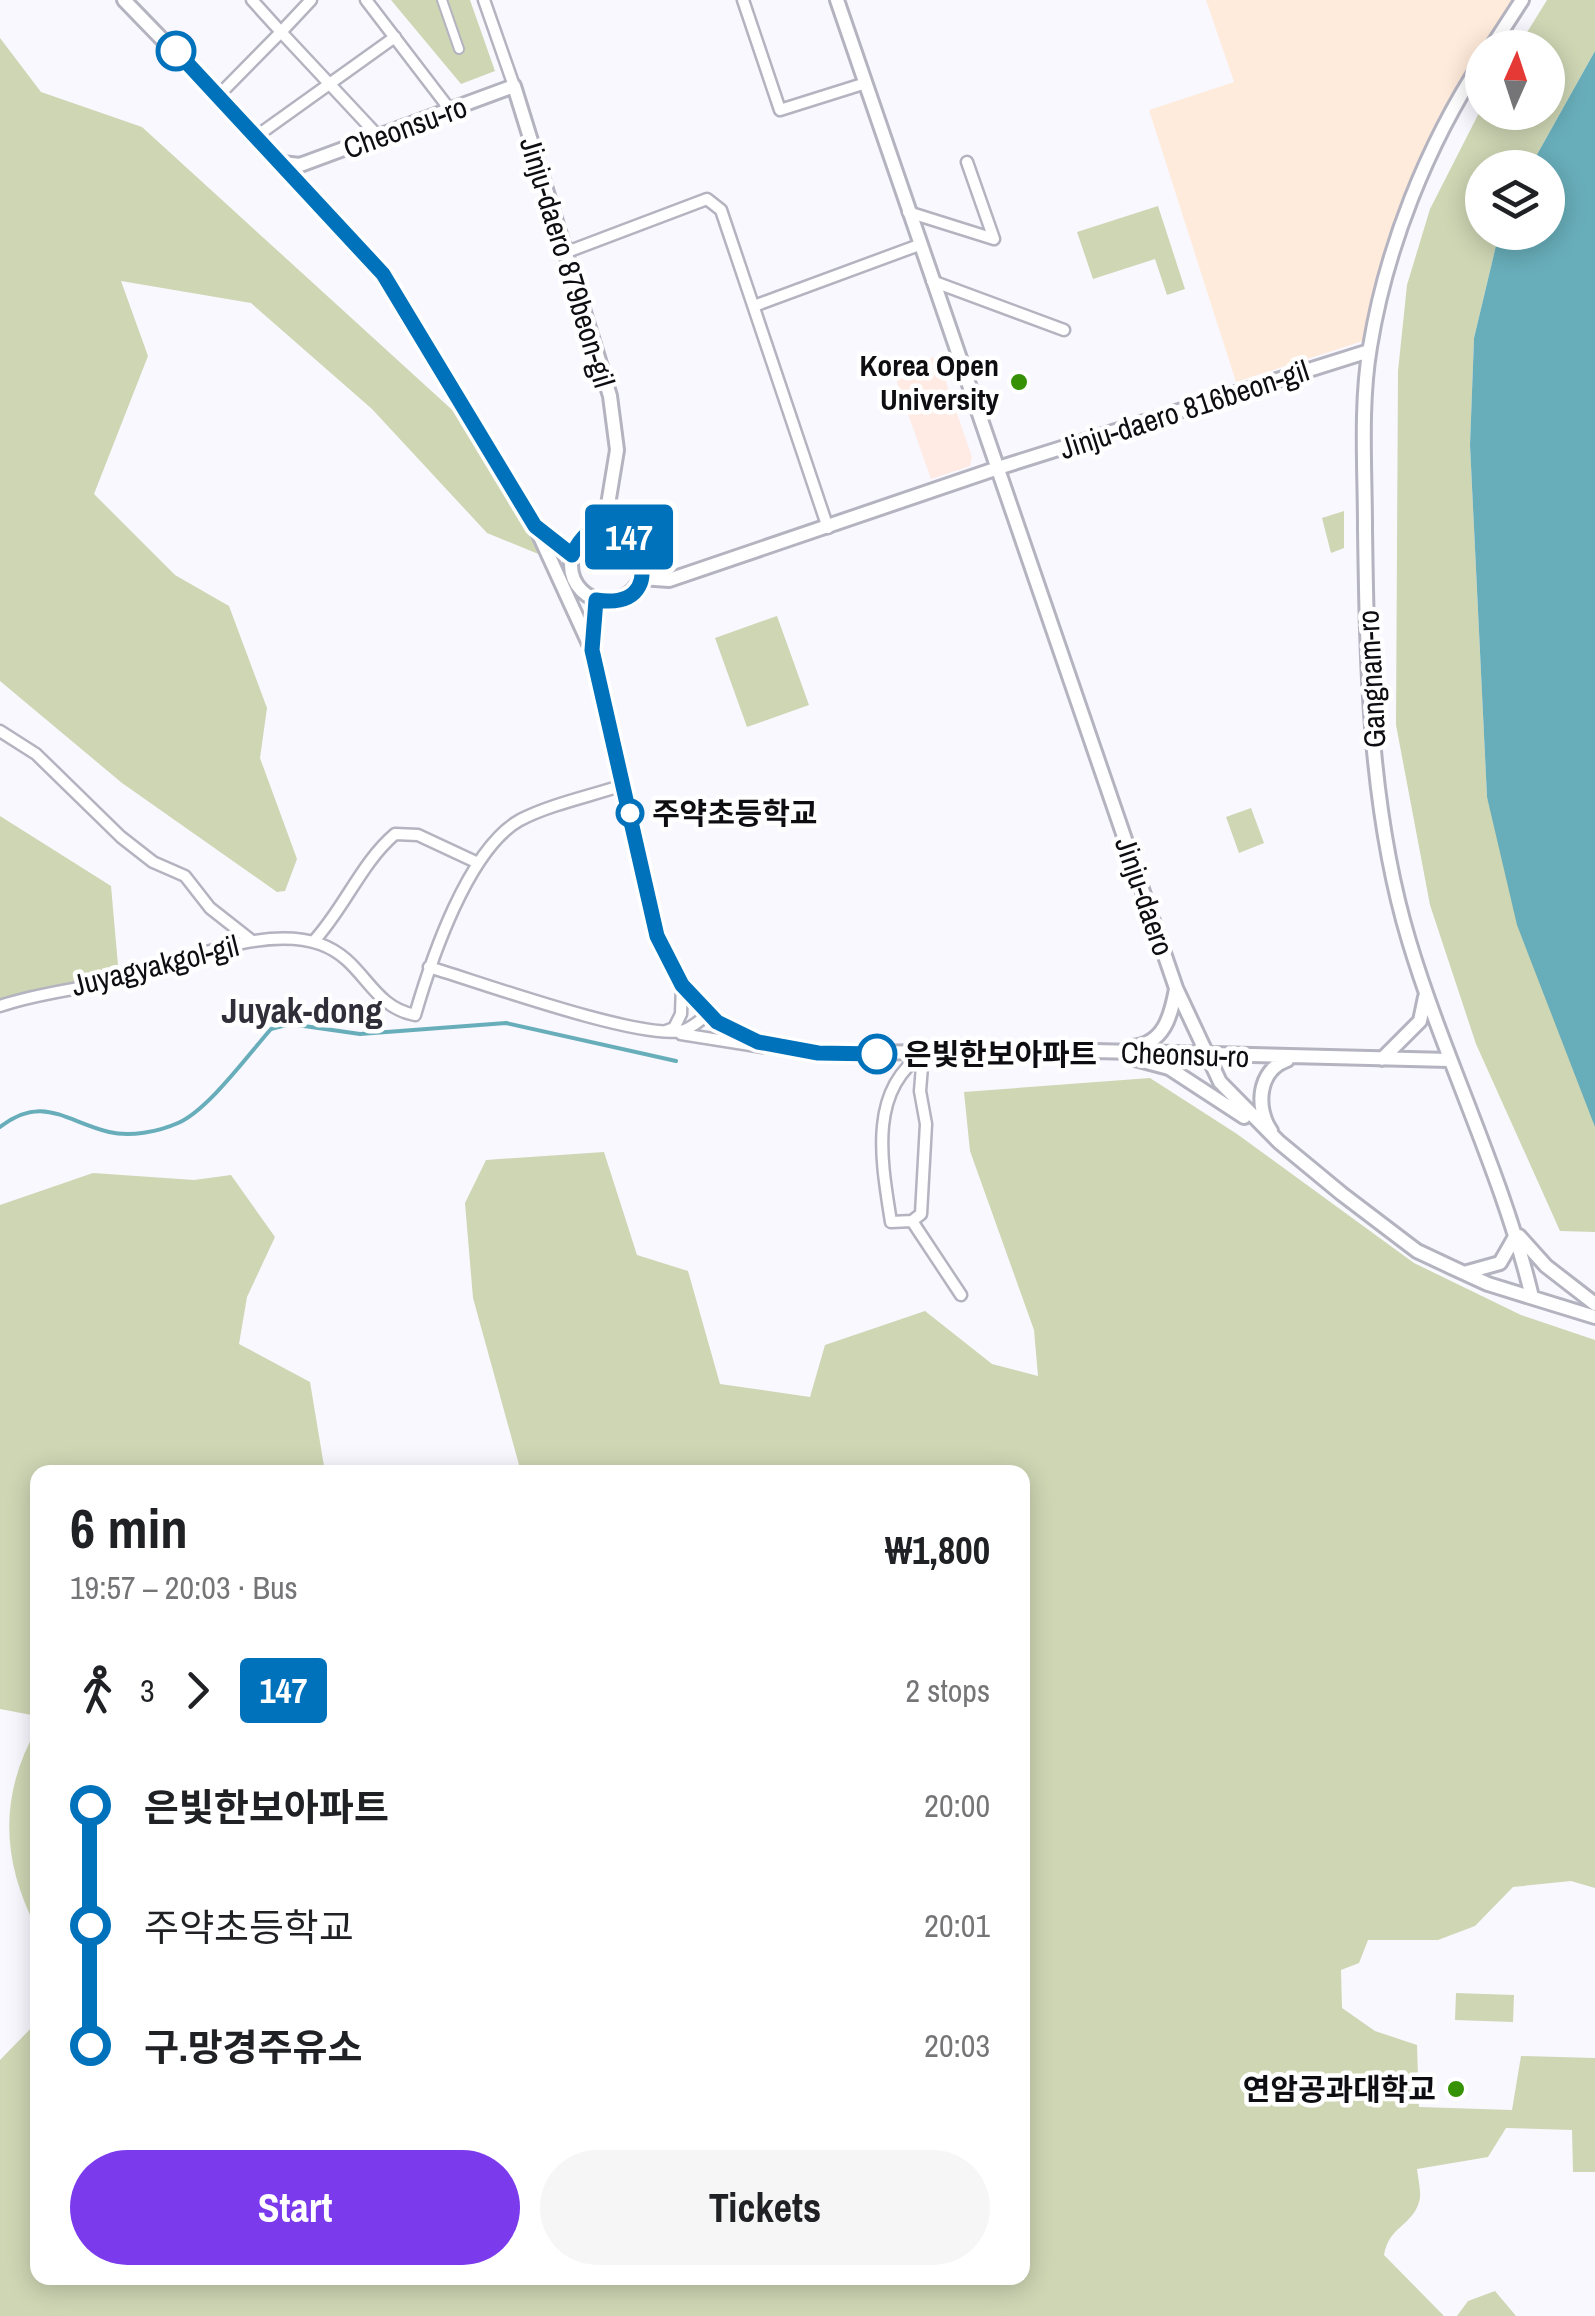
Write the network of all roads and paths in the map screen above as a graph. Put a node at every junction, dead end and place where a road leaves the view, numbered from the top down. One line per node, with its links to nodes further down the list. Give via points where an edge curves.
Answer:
1 (124, 0): 18 (street)
2 (312, 0): 11 (street)
3 (366, 0): 12 (street)
4 (442, 0): 13 (street)
5 (484, 0): 16 (street, Jinju-daero 879beon-gil)
6 (743, 0): 14 (street, via 780,110)
7 (837, 0): 14 (street, Jinju-daero)
8 (1522, 0): 10 (street)
9 (255, 4): 11 (street)
10 (1503, 30)
11 (281, 32): 15 (street); 18 (street)
12 (395, 38): 15 (street); 19 (street)
13 (459, 49)
14 (866, 83): 24 (street, Jinju-daero)
15 (330, 84): 20 (street); 21 (street)
16 (514, 86): 19 (street, Cheonsu-ro); 26 (street, Jinju-daero 879beon-gil)
17 (1465, 90): 30 (street, Gangnam-ro, via 1400,232)
18 (217, 97): 20 (street)
19 (451, 110): 21 (street, Cheonsu-ro)
20 (254, 138): 23 (street)
21 (380, 138): 23 (street, Cheonsu-ro, via 300,165)
22 (967, 162): 24 (street, via 994,239)
23 (282, 163): 32 (street, via 383,274)
24 (908, 212): 25 (street, Jinju-daero)
25 (919, 245): 27 (street, Jinju-daero); 28 (street)
26 (566, 252): 28 (street, via 707,199 721,210); 34 (street, Jinju-daero 879beon-gil, via 615,427 616,468)
27 (931, 280): 29 (street); 31 (street, Jinju-daero)
28 (754, 306): 33 (street)
29 (1064, 330)
30 (1369, 350): 31 (street, Jinju-daero 816beon-gil); 47 (street, Gangnam-ro, via 1366,609 1378,793 1407,937)
31 (998, 468): 33 (street, Jinju-daero 816beon-gil); 46 (street, Jinju-daero)
32 (535, 526): 35 (street); 38 (street)
33 (828, 528): 36 (street, Jinju-daero 816beon-gil, via 669,580)
34 (604, 529): 35 (street, via 585,536); 36 (street, via 624,534 639,548)
35 (572, 555): 37 (street, via 578,587)
36 (641, 578): 37 (street, via 618,599)
37 (596, 600): 38 (street, Cheonsu-ro)
38 (592, 650): 40 (street, Cheonsu-ro)
39 (0, 731): 42 (street, via 36,754 121,837 185,876 210,908)
40 (623, 785): 41 (street, via 518,821); 45 (street, Cheonsu-ro, via 657,936)
41 (478, 863): 43 (street, via 418,835 395,834); 44 (street)
42 (252, 941): 43 (street, Juyagyakgol-gil); 48 (street, Juyagyakgol-gil)
43 (313, 942): 44 (street, via 366,976 393,1010 415,1015)
44 (429, 967): 50 (street)
45 (682, 985): 49 (street, Cheonsu-ro); 50 (street, via 680,1014)
46 (1176, 988): 51 (street, via 1172,1012 1156,1038 1143,1046); 54 (street, Jinju-daero)
47 (1426, 995): 56 (street, via 1420,1020); 57 (street, Gangnam-ro)
48 (0, 1006)
49 (707, 1015): 50 (street, via 690,1028); 52 (street, Cheonsu-ro, via 758,1042)
50 (665, 1032): 52 (street)
51 (1095, 1051): 53 (street, Cheonsu-ro); 54 (street, Cheonsu-ro); 58 (street, via 1169,1068)
52 (818, 1053): 53 (street, Cheonsu-ro)
53 (923, 1054): 59 (street, via 926,1124 920,1214); 59 (street, via 905,1066 883,1114 891,1222)
54 (1205, 1056): 55 (street, Cheonsu-ro); 58 (street, Jinju-daero, via 1235,1100)
55 (1294, 1057): 56 (street, Cheonsu-ro); 58 (street, via 1271,1069 1262,1094 1266,1124)
56 (1382, 1059): 57 (street, Cheonsu-ro)
57 (1449, 1060): 60 (street, Gangnam-ro)
58 (1278, 1142): 61 (street, Jinju-daero, via 1418,1250)
59 (912, 1220): 62 (street)
60 (1517, 1232): 61 (street, via 1500,1262); 63 (street, Gangnam-ro); 64 (street, via 1546,1266)
61 (1464, 1274): 63 (street, Jinju-daero)
62 (961, 1295)
63 (1532, 1297): 65 (street, Jinju-daero)
64 (1595, 1304)
65 (1595, 1317)

